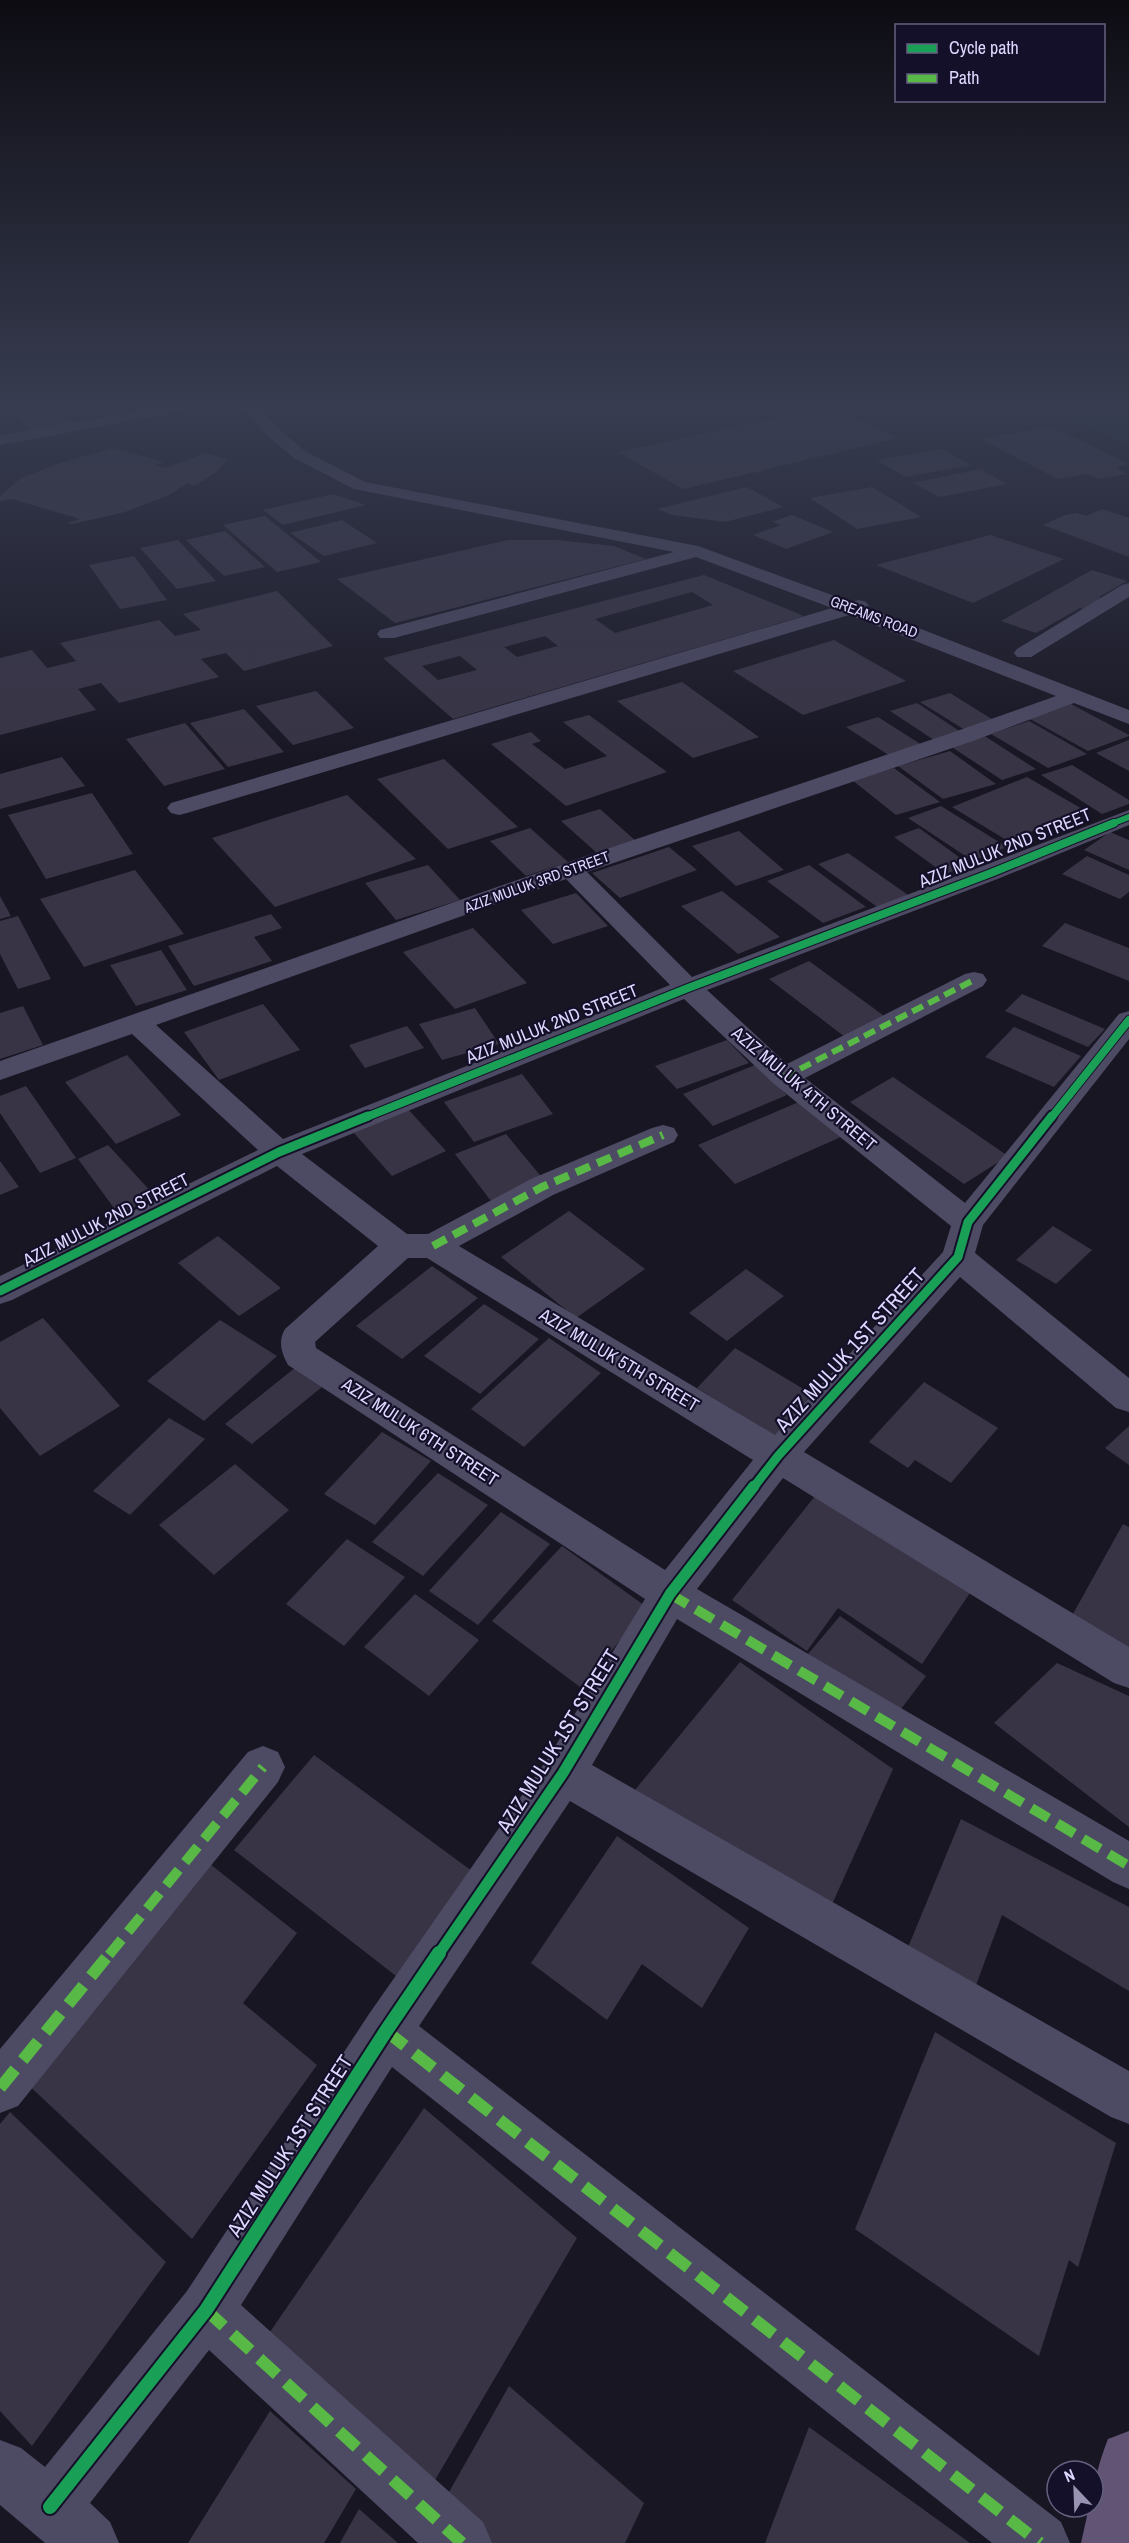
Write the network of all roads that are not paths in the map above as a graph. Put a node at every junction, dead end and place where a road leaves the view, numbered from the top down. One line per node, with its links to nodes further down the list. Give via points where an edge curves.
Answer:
1 (566, 526): 3 (street, GREAMS ROAD)
2 (621, 526): 4 (street, via 718,545)
3 (698, 551): 7 (street, GREAMS ROAD); 8 (street)
4 (773, 561)
5 (849, 587): 7 (street, GREAMS ROAD, via 876,597)
6 (1129, 589): 9 (street, via 1018,651)
7 (851, 609): 11 (street, GREAMS ROAD); 14 (street)
8 (387, 634)
9 (1045, 663)
10 (1106, 690): 12 (street)
11 (1074, 696): 13 (street, GREAMS ROAD); 16 (street, AZIZ MULUK 3RD STREET)
12 (1129, 699)
13 (1129, 718)
14 (179, 808)
15 (1129, 817): 18 (street, AZIZ MULUK 2ND STREET)
16 (572, 871): 18 (street, AZIZ MULUK 4TH STREET); 20 (street, AZIZ MULUK 3RD STREET)
17 (974, 980): 22 (street)
18 (688, 988): 22 (street, AZIZ MULUK 4TH STREET); 24 (street, AZIZ MULUK 2ND STREET)
19 (1129, 1020): 25 (street, AZIZ MULUK 1ST STREET)
20 (137, 1023): 21 (street, AZIZ MULUK 3RD STREET); 24 (street, AZIZ MULUK 5TH STREET)
21 (0, 1071)
22 (784, 1077): 25 (street, AZIZ MULUK 4TH STREET)
23 (663, 1135): 26 (street)
24 (279, 1152): 26 (street, AZIZ MULUK 5TH STREET); 27 (street, AZIZ MULUK 2ND STREET)
25 (963, 1239): 28 (street, AZIZ MULUK 4TH STREET); 29 (street, AZIZ MULUK 1ST STREET)
26 (416, 1246): 29 (street, AZIZ MULUK 5TH STREET); 30 (street, AZIZ MULUK 6TH STREET, via 297,1338 300,1355)
27 (0, 1291)
28 (1129, 1398)
29 (778, 1456): 30 (street, AZIZ MULUK 1ST STREET); 31 (street, AZIZ MULUK 5TH STREET)
30 (670, 1594): 33 (street, AZIZ MULUK 1ST STREET); 34 (street)
31 (1129, 1669)
32 (263, 1767): 36 (street)
33 (563, 1773): 35 (street, AZIZ MULUK 1ST STREET); 37 (street)
34 (1129, 1866)
35 (386, 2031): 38 (street, AZIZ MULUK 1ST STREET); 43 (street)
36 (0, 2088)
37 (1129, 2100)
38 (206, 2310): 41 (street, AZIZ MULUK 1ST STREET); 42 (street)
39 (1129, 2460): 44 (main road)
40 (0, 2469): 41 (street)
41 (69, 2525)
42 (462, 2543)
43 (1040, 2543)
44 (1111, 2543)

